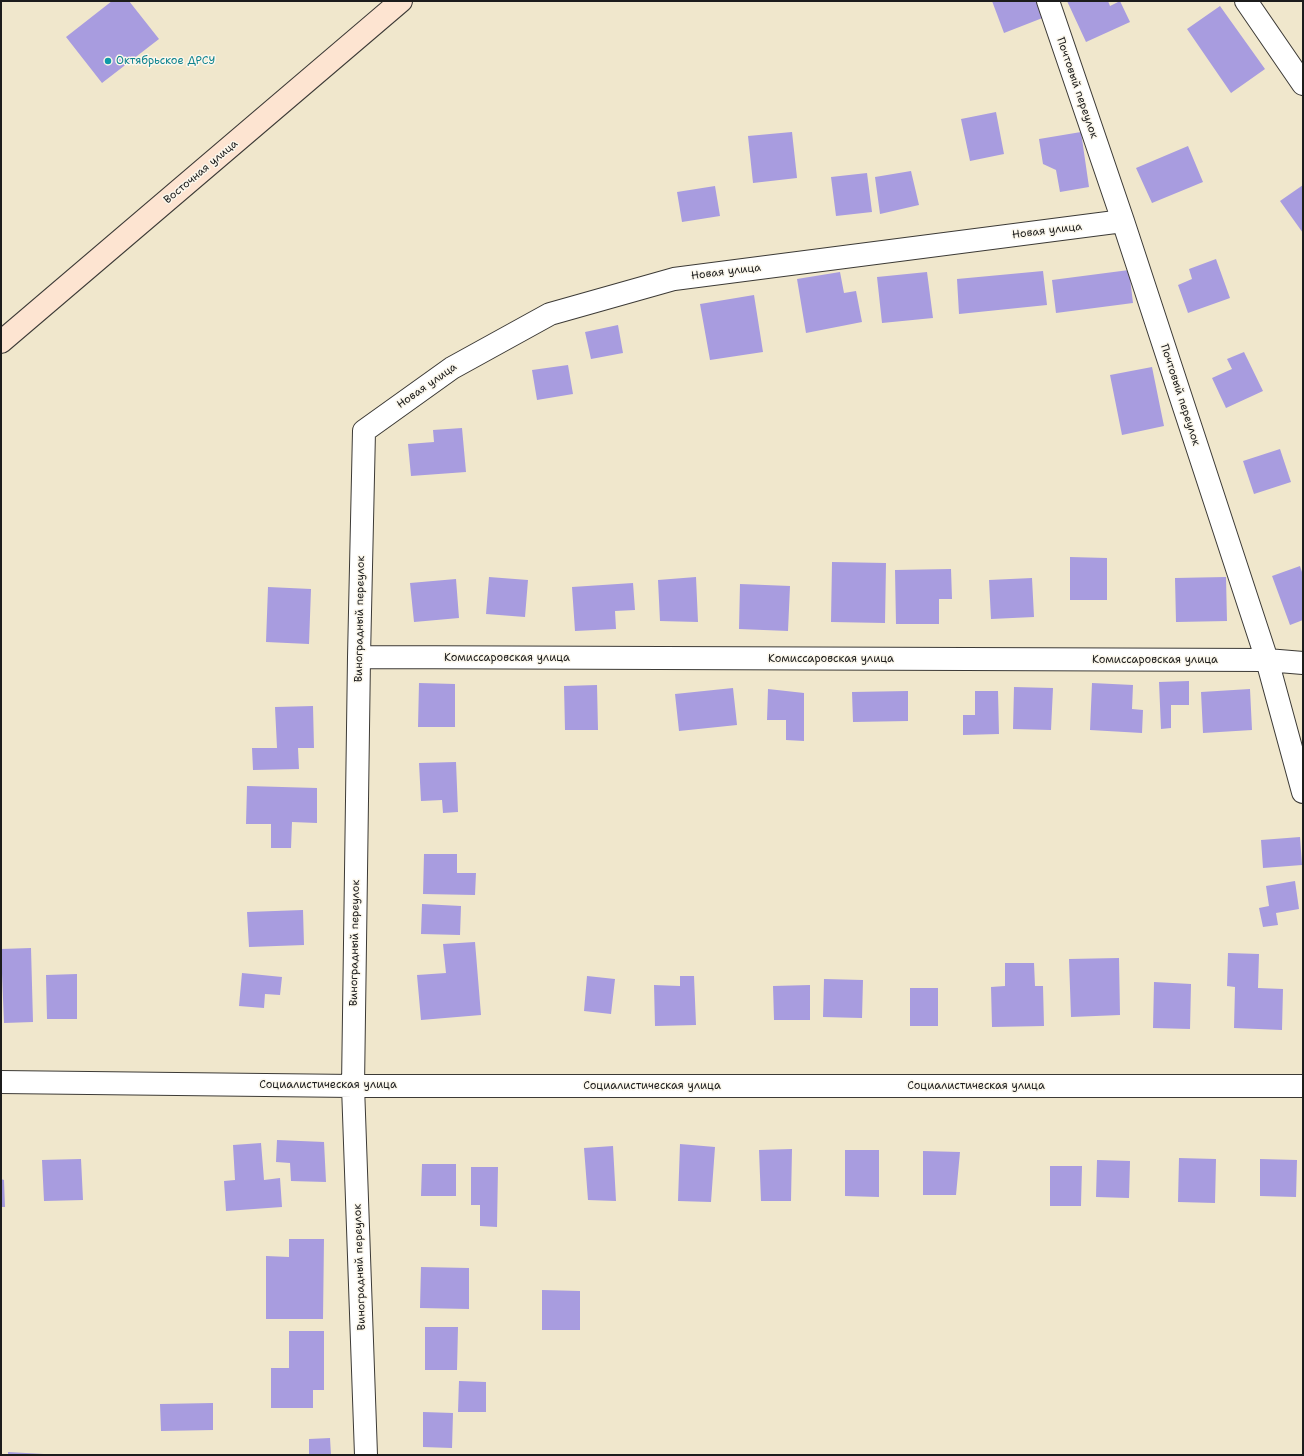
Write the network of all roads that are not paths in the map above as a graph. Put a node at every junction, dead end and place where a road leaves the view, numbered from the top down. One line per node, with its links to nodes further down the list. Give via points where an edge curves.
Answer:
1 (401, 1): 6 (street, Восточная улица)
2 (1048, 1): 5 (street, Почтовый переулок)
3 (1246, 1): 4 (street)
4 (1303, 84)
5 (1123, 221): 7 (street, Новая улица, via 674,278 550,314 452,368); 9 (street, Почтовый переулок)
6 (1, 342)
7 (364, 430): 8 (street, Виноградный переулок)
8 (359, 657): 9 (street, Комиссаровская улица); 13 (street, Виноградный переулок)
9 (1267, 660): 10 (street, Комиссаровская улица); 11 (street, Почтовый переулок)
10 (1303, 663)
11 (1303, 792)
12 (1, 1082): 13 (street, Социалистическая улица)
13 (353, 1086): 14 (street, Социалистическая улица); 15 (street, Виноградный переулок)
14 (1303, 1086)
15 (366, 1455)

